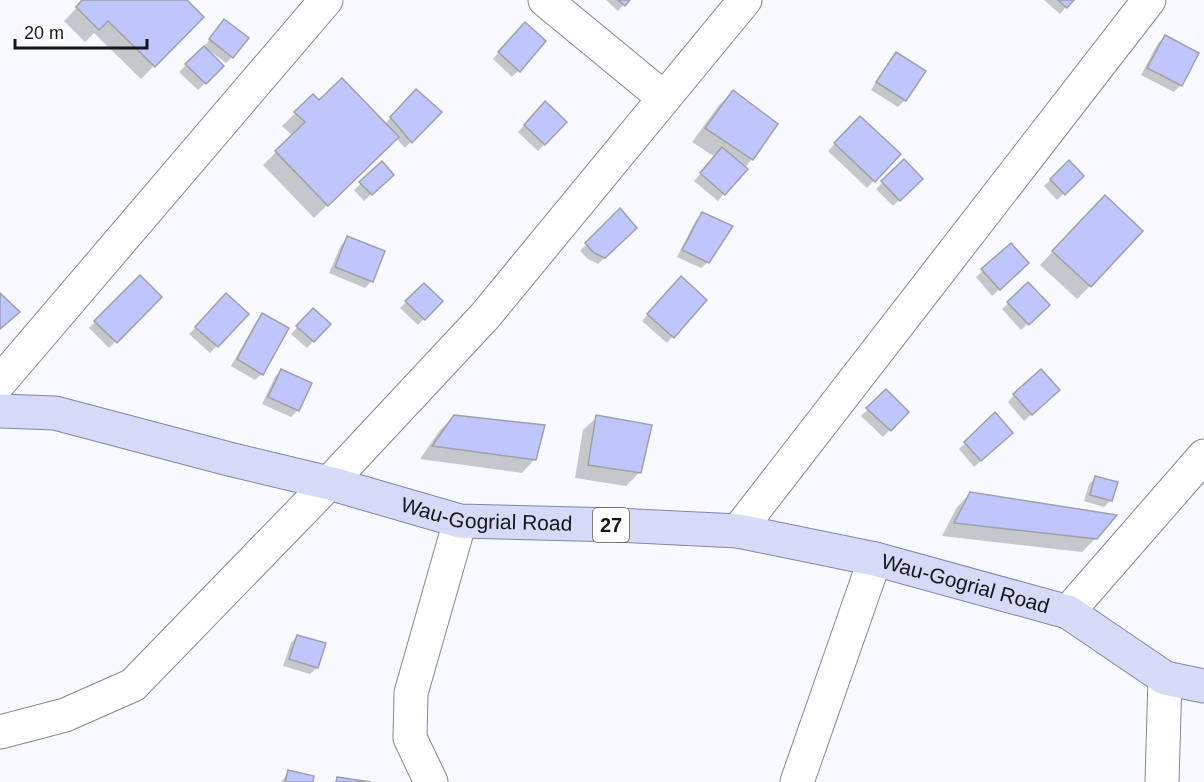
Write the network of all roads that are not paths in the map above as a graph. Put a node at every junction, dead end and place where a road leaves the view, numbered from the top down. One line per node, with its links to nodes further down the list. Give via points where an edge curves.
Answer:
1 (326, 0): 6 (street)
2 (545, 0): 5 (street)
3 (745, 0): 5 (street)
4 (1149, 0): 11 (street)
5 (664, 98): 9 (street, via 485,316)
6 (0, 382)
7 (0, 411): 9 (main road, Wau-Gogrial Road / 27, via 55,413)
8 (1204, 456): 13 (street)
9 (329, 483): 10 (main road, Wau-Gogrial Road / 27); 16 (street, via 133,685 65,715)
10 (460, 521): 11 (main road, Wau-Gogrial Road / 27); 17 (street, via 411,693 410,738)
11 (738, 531): 12 (main road, Wau-Gogrial Road / 27)
12 (875, 559): 13 (main road, Wau-Gogrial Road / 27); 18 (street)
13 (1068, 612): 14 (main road, Wau-Gogrial Road / 27)
14 (1165, 678): 15 (main road, Wau-Gogrial Road / 27); 19 (street)
15 (1204, 686)
16 (0, 732)
17 (431, 782)
18 (796, 782)
19 (1162, 782)

